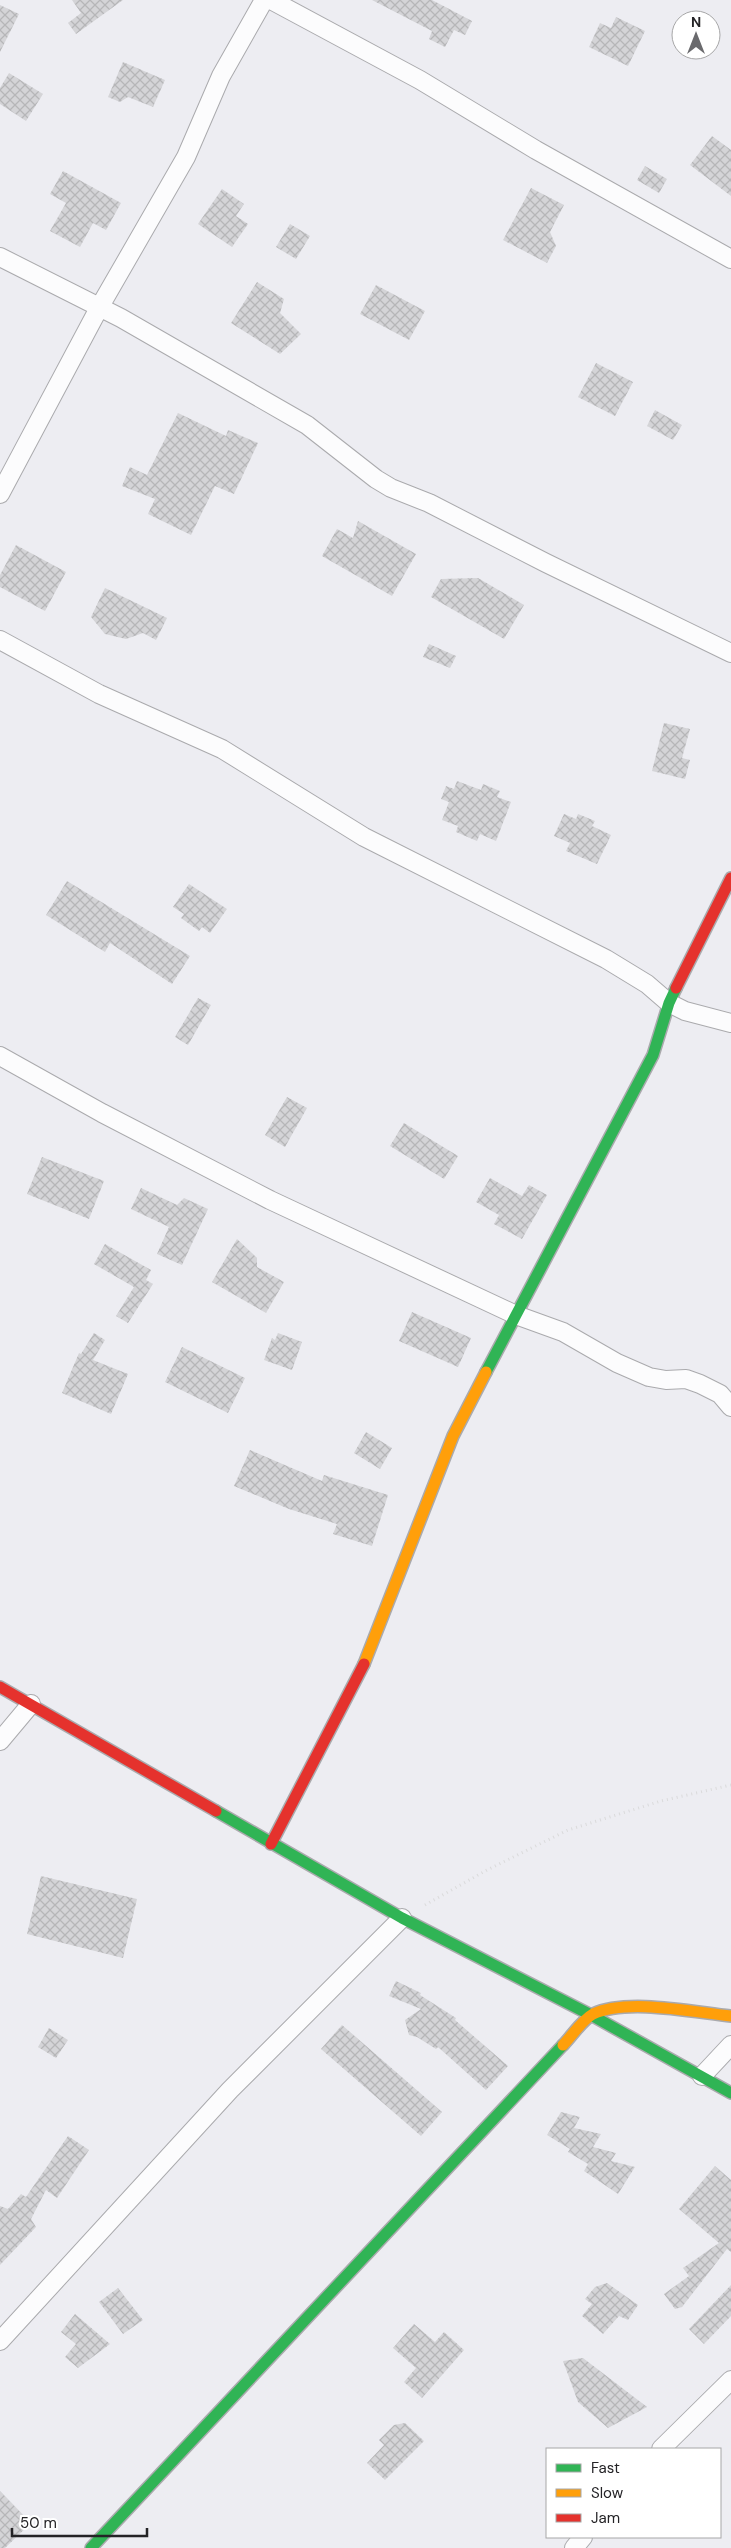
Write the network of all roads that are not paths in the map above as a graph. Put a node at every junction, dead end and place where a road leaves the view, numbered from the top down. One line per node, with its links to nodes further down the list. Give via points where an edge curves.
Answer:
1 (264, 0): 5 (street, via 221,76 186,157)
2 (271, 0): 4 (street, via 420,80 536,150)
3 (0, 257): 5 (street)
4 (731, 258)
5 (99, 308): 6 (street); 8 (street, via 306,424 392,488 429,503)
6 (0, 494)
7 (0, 640): 10 (street, via 99,694 222,749 364,838 606,959 647,984)
8 (731, 653)
9 (731, 878): 10 (street)
10 (669, 1003): 11 (street, via 684,1011); 13 (street, via 653,1055)
11 (731, 1023)
12 (0, 1056): 13 (street, via 270,1200)
13 (516, 1315): 14 (street, via 563,1332 649,1377 686,1379 700,1384 720,1394); 18 (street, via 453,1436 362,1670)
14 (731, 1407)
15 (0, 1687): 16 (street)
16 (31, 1704): 17 (street); 18 (street)
17 (0, 1741)
18 (271, 1844): 19 (street)
19 (402, 1918): 20 (street); 25 (street, via 230,2090)
20 (591, 2015): 21 (street, via 613,2007 633,2006); 23 (street); 29 (street)
21 (731, 2016)
22 (731, 2045): 23 (street)
23 (702, 2076): 24 (street)
24 (731, 2092)
25 (0, 2341)
26 (731, 2380): 27 (street)
27 (662, 2448)
28 (582, 2538): 30 (street)
29 (91, 2548)
30 (574, 2548)

